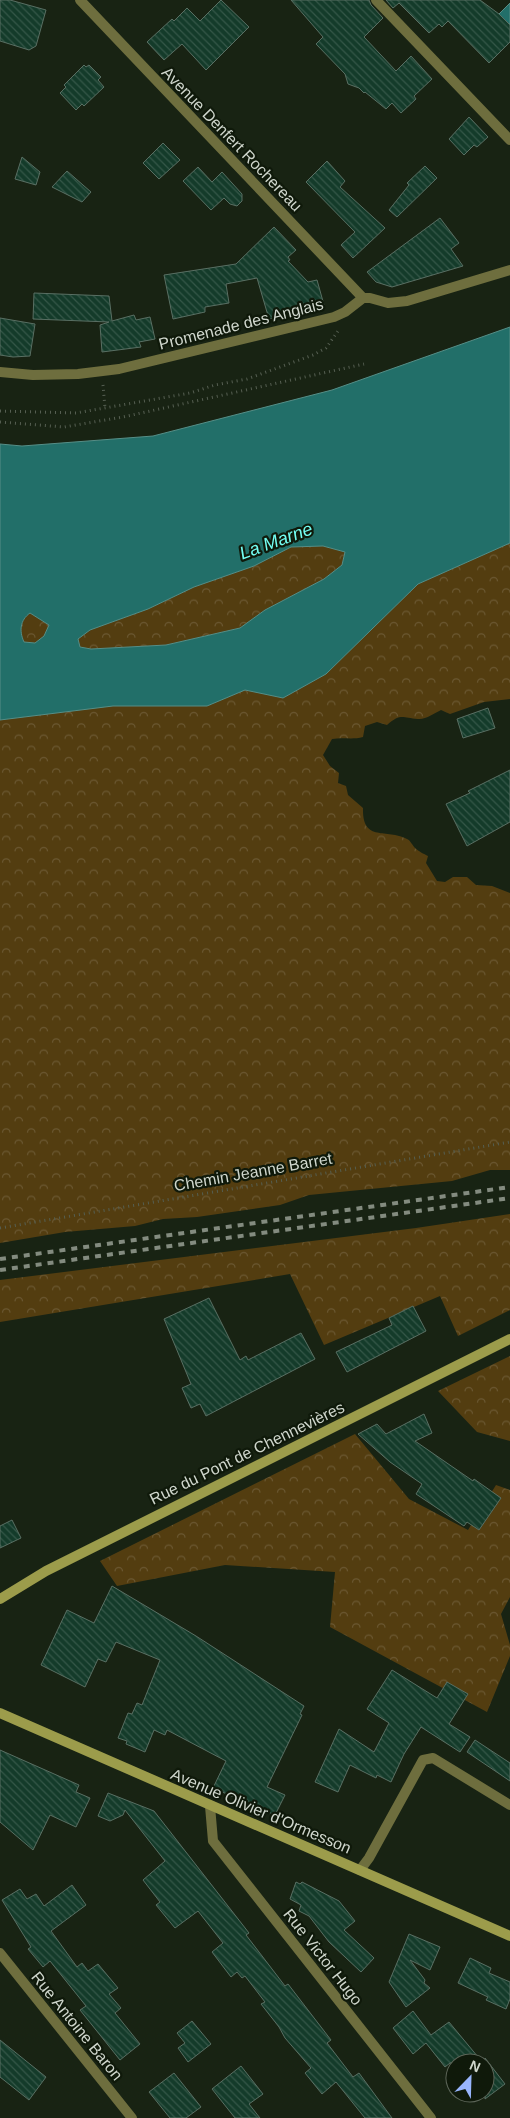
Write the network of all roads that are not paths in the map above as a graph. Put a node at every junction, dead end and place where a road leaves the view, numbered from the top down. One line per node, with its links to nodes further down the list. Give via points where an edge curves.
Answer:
1 (80, 0): 5 (street, Avenue Denfert Rochereau)
2 (376, 0): 3 (street)
3 (510, 140)
4 (510, 270): 5 (street, via 406,301 388,303)
5 (363, 298): 6 (street, Promenade des Anglais, via 334,317 119,369 78,374)
6 (0, 372)
7 (510, 1339): 8 (main road, Rue du Pont de Chennevières, via 46,1570)
8 (0, 1599)
9 (0, 1713): 11 (main road, Avenue Olivier d'Ormesson)
10 (510, 1805): 12 (street, via 433,1758 422,1760)
11 (210, 1806): 12 (main road, Avenue Olivier d'Ormesson); 16 (street, Rue Victor Hugo, via 213,1841)
12 (360, 1870): 13 (main road, Avenue Olivier d'Ormesson)
13 (510, 1936)
14 (0, 1953): 15 (street, Rue Antoine Baron)
15 (132, 2118)
16 (432, 2118)

